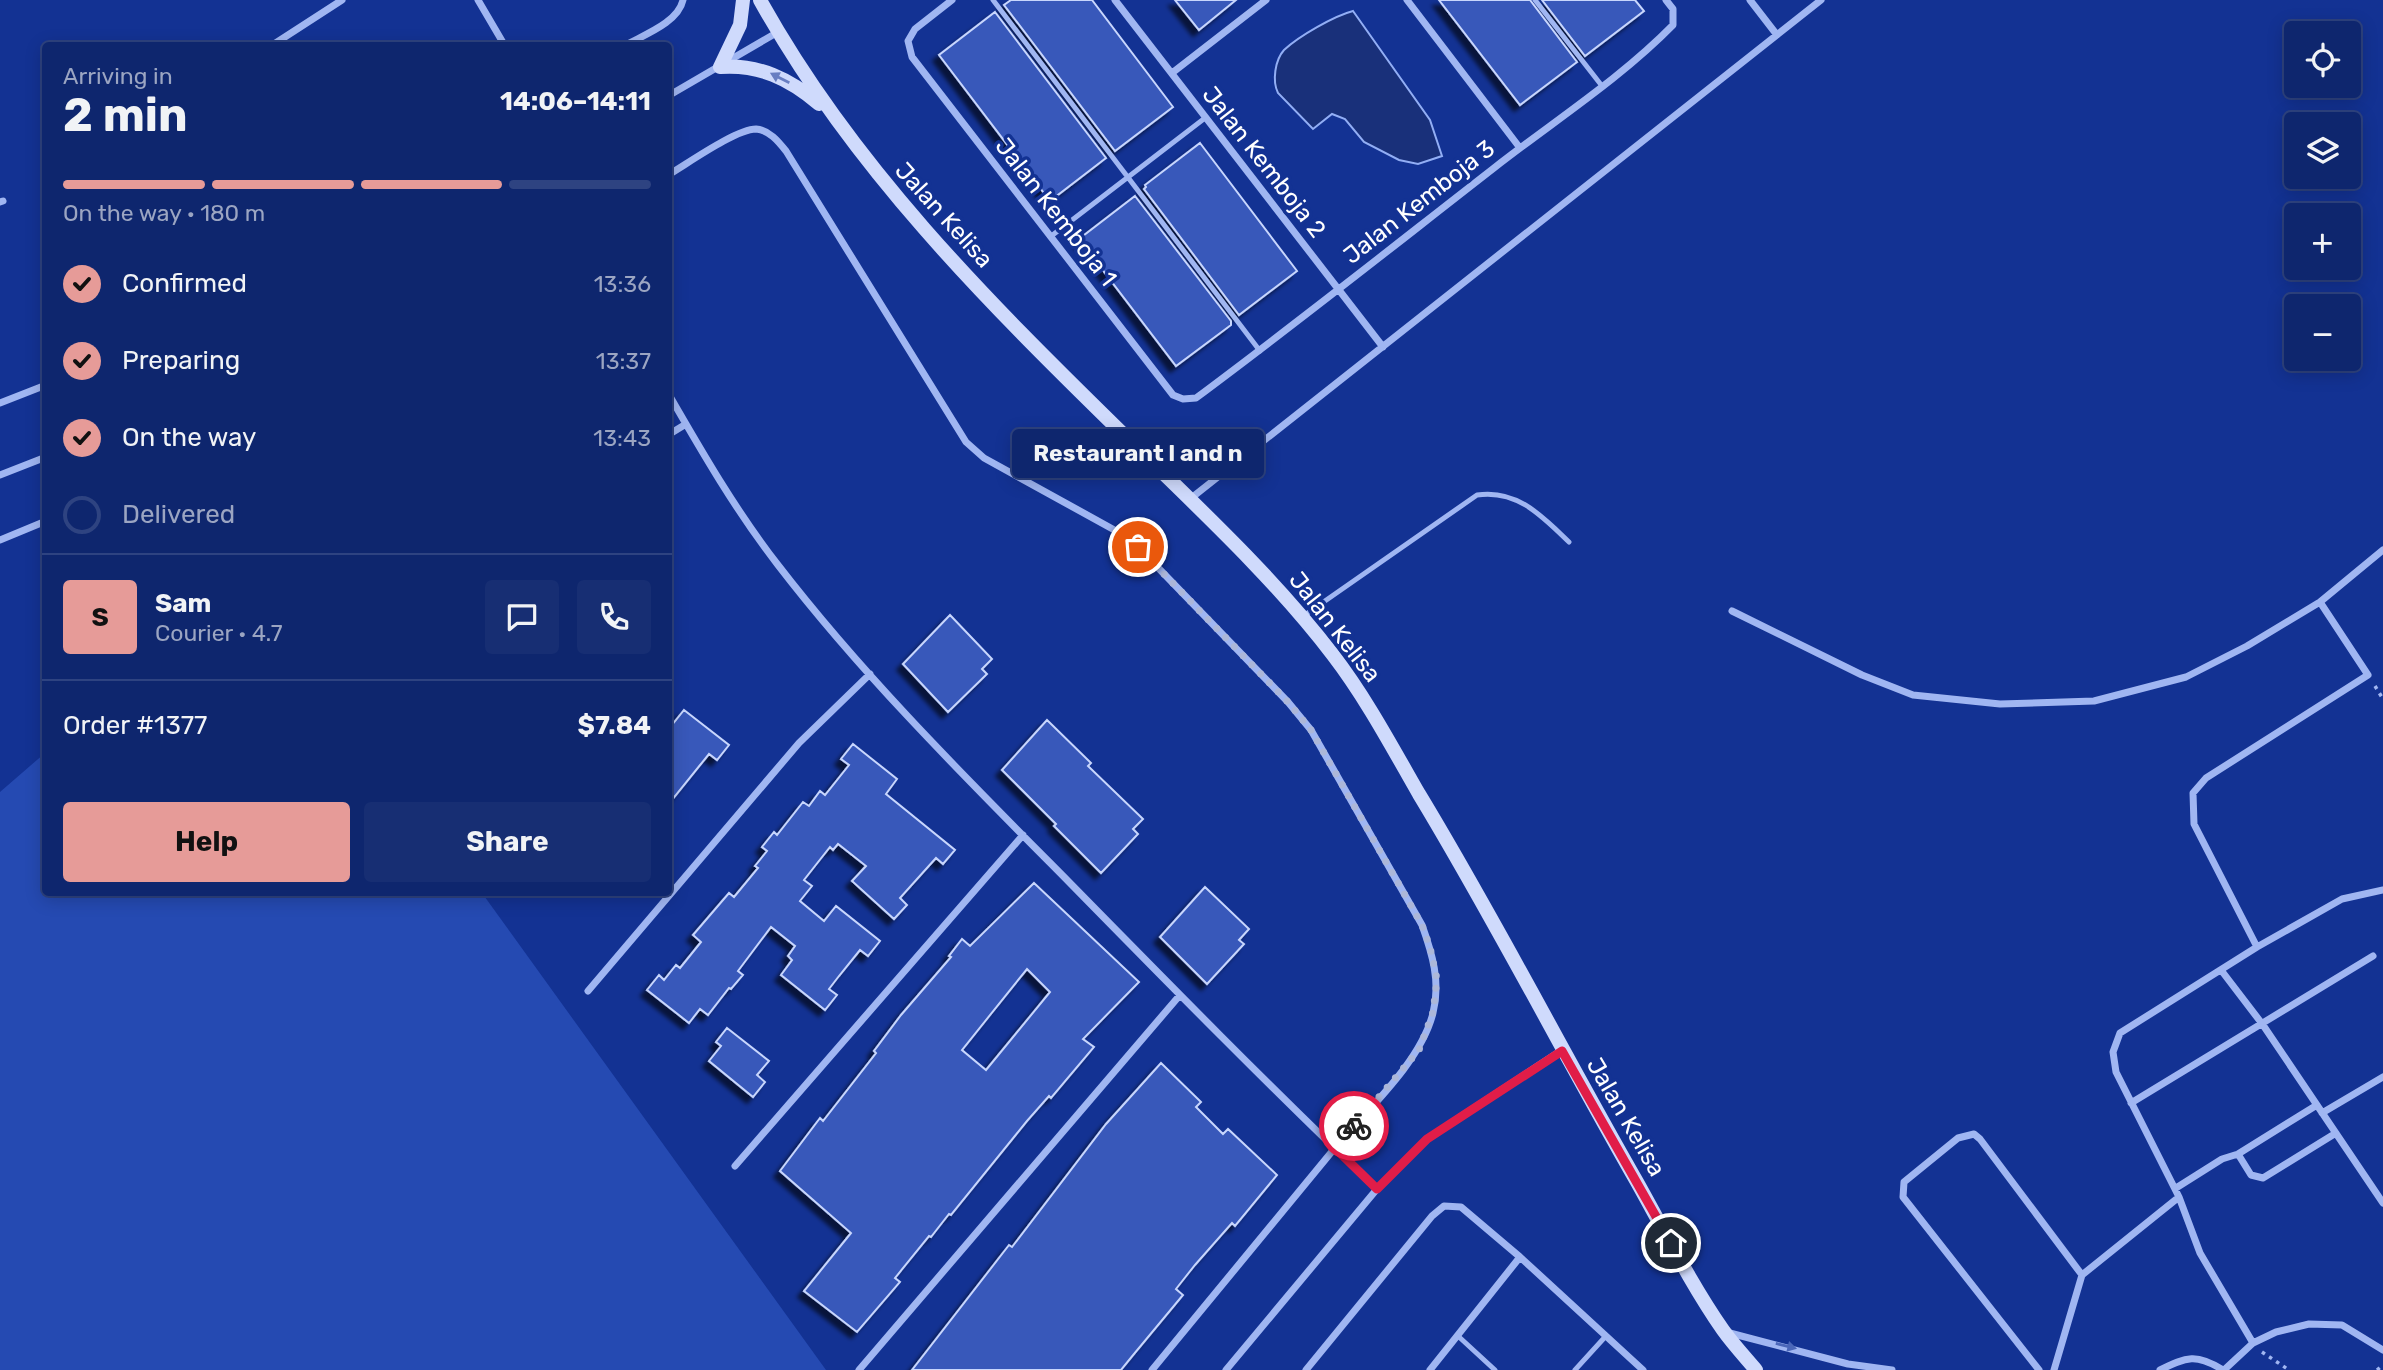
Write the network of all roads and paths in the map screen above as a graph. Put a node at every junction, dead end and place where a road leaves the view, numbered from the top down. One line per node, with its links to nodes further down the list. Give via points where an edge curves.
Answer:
1 (342, 0): 17 (street)
2 (478, 0): 18 (street)
3 (683, 0): 19 (street, via 671,18)
4 (743, 0): 20 (main road, via 740,24)
5 (760, 0): 15 (main road, Jalan Kelisa)
6 (953, 0): 29 (street, Jalan Kemboja 1, via 915,29 908,41 912,57)
7 (993, 0): 28 (lane)
8 (1115, 0): 21 (street, Jalan Kemboja 2)
9 (1266, 0): 21 (street)
10 (1407, 0): 26 (street)
11 (1535, 0): 22 (lane)
12 (1666, 0): 22 (street, Jalan Kemboja 3, via 1673,9 1673,25)
13 (1749, 0): 16 (street)
14 (1821, 0): 16 (street)
15 (778, 32): 20 (street); 24 (main road, Jalan Kelisa)
16 (1777, 35): 31 (street)
17 (277, 42)
18 (503, 42)
19 (631, 42)
20 (720, 67): 23 (street); 24 (main road, one-way to 20, via 776,74 736,65)
21 (1172, 73): 25 (street, Jalan Kemboja 2)
22 (1602, 86): 26 (street, Jalan Kemboja 3)
23 (672, 94)
24 (830, 113): 41 (main road, Jalan Kelisa, via 930,237)
25 (1205, 118): 28 (lane); 30 (street, Jalan Kemboja 2)
26 (1520, 148): 30 (street, Jalan Kemboja 3)
27 (672, 173): 66 (street, via 741,132 757,129 772,135 974,452 1138,547 1311,730 1422,925 1437,979 1433,1012 1419,1050)
28 (1127, 177): 29 (lane); 32 (lane)
29 (1050, 237): 34 (street, Jalan Kemboja 1, via 1173,394)
30 (1338, 289): 31 (street, Jalan Kemboja 2); 32 (street, Jalan Kemboja 3)
31 (1382, 347): 41 (street)
32 (1260, 351): 34 (street, Jalan Kemboja 3, via 1196,398)
33 (42, 387): 36 (street)
34 (1183, 399)
35 (672, 400): 37 (street)
36 (0, 403)
37 (686, 424): 38 (street); 49 (street, via 777,564)
38 (672, 433)
39 (42, 459): 40 (street)
40 (0, 475)
41 (1190, 500): 48 (main road, Jalan Kelisa)
42 (42, 524): 43 (street)
43 (0, 540)
44 (1569, 542): 48 (lane, via 1515,499 1501,494 1477,495)
45 (2383, 551): 46 (street)
46 (2320, 602): 47 (street, via 2186,677 2094,701 2000,704 1913,695); 54 (street, via 2368,675 2206,778 2193,793 2194,824)
47 (1732, 611)
48 (1302, 617): 60 (main road, Jalan Kelisa, via 1353,682 1442,832)
49 (870, 674): 50 (street); 52 (street, via 799,743)
50 (1023, 835): 58 (street); 68 (street)
51 (2383, 890): 54 (street, via 2342,899)
52 (672, 892)
53 (668, 896): 57 (street)
54 (2257, 947): 56 (street)
55 (2373, 956): 59 (street)
56 (2221, 970): 59 (street); 62 (street, via 2120,1033 2112,1059)
57 (588, 990)
58 (1180, 995): 66 (street); 82 (street)
59 (2263, 1025): 62 (street); 63 (street)
60 (1562, 1051): 70 (street, via 1427,1139); 75 (main road, Jalan Kelisa)
61 (2383, 1077): 64 (street)
62 (2131, 1103): 69 (street)
63 (2317, 1105): 64 (street); 67 (street)
64 (2322, 1113): 65 (street)
65 (2336, 1133): 67 (street, via 2263,1178 2251,1175); 72 (street)
66 (1335, 1148): 70 (street); 83 (street)
67 (2238, 1154): 69 (street)
68 (735, 1166)
69 (2176, 1188): 71 (street)
70 (1377, 1189): 84 (street)
71 (2179, 1197): 74 (street); 78 (street, via 2200,1253)
72 (2383, 1203)
73 (1520, 1257): 76 (street); 77 (street); 85 (street, via 1461,1207 1444,1206)
74 (2082, 1275): 92 (street, via 1974,1134 1958,1139 1904,1182 1903,1197); 93 (street)
75 (1723, 1331): 81 (street, one-way to 81); 90 (main road, Jalan Kelisa)
76 (1458, 1336): 86 (street); 87 (lane)
77 (1605, 1337): 88 (lane); 89 (street)
78 (2253, 1343): 79 (street, via 2292,1326 2331,1323 2352,1329); 95 (street); 96 (path)
79 (2383, 1350)
80 (2383, 1366): 97 (path)
81 (1846, 1367): 91 (street)
82 (859, 1370)
83 (1152, 1370)
84 (1226, 1370)
85 (1306, 1370)
86 (1430, 1370)
87 (1495, 1370)
88 (1575, 1370)
89 (1643, 1370)
90 (1756, 1370)
91 (1892, 1370)
92 (2039, 1370)
93 (2054, 1370)
94 (2160, 1370): 95 (street, via 2194,1357)
95 (2223, 1370)
96 (2289, 1370)
97 (2378, 1370)

